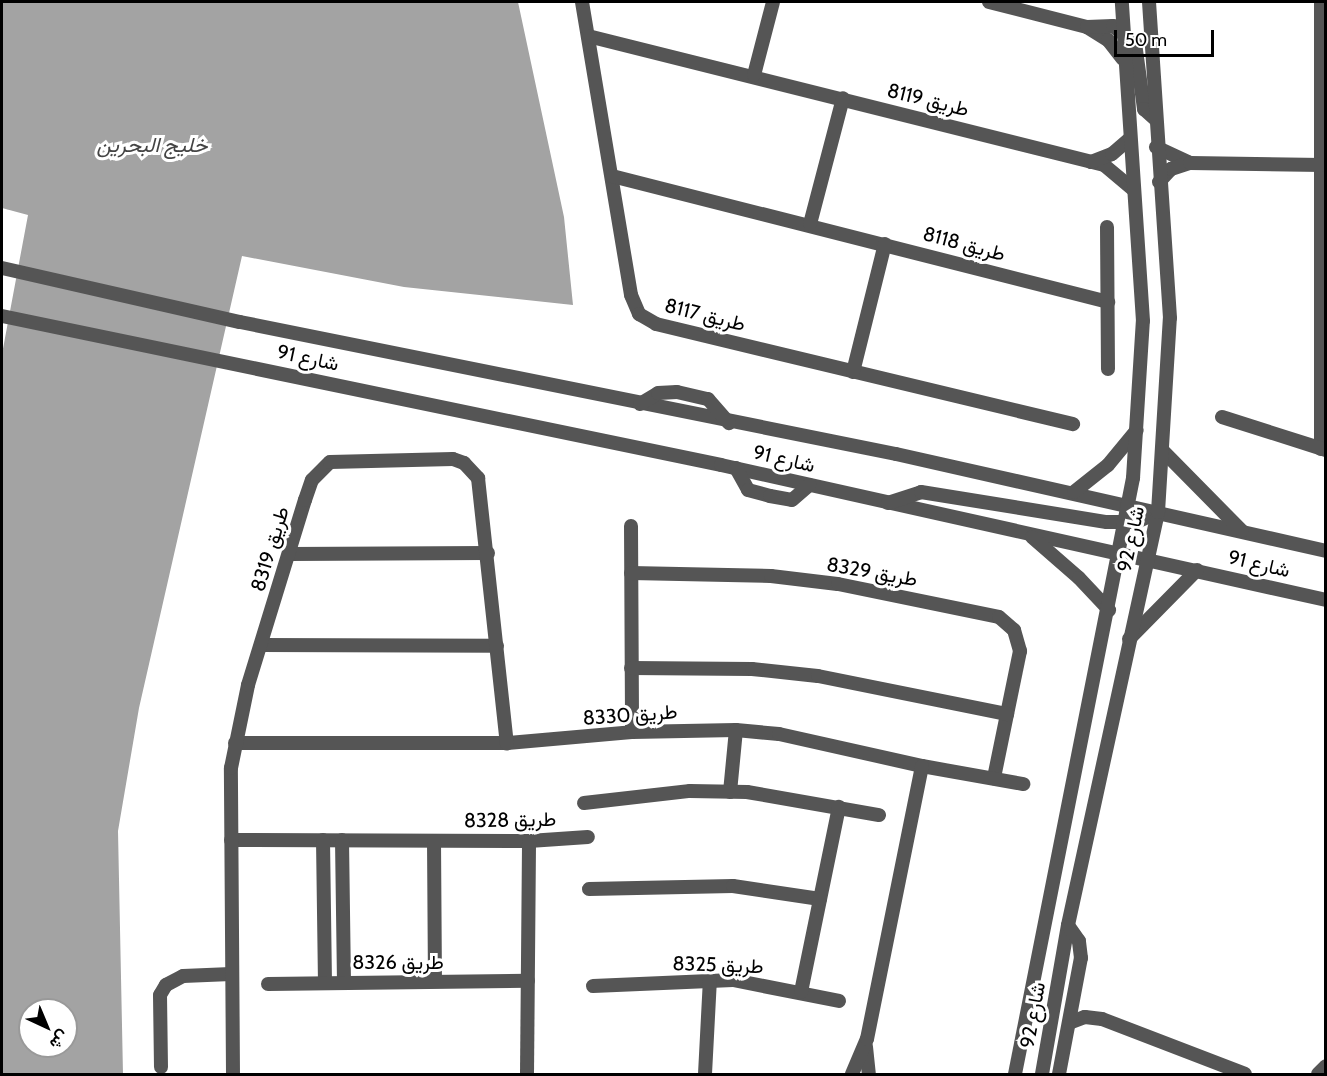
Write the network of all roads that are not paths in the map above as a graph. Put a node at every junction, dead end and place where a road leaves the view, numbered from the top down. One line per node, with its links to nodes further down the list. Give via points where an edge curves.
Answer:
1 (582, 2): 9 (street, طريق 8117)
2 (773, 2): 11 (street)
3 (989, 2): 7 (street)
4 (1122, 2): 8 (street, شارع 92)
5 (1149, 2): 14 (street, شارع 92)
6 (1321, 2): 13 (street)
7 (1087, 27): 8 (street, via 1106,25); 10 (street, via 1108,40)
8 (1123, 30): 10 (street, شارع 92); 14 (street, via 1137,48 1144,109)
9 (588, 36): 11 (street, طريق 8119); 20 (street, طريق 8117)
10 (1124, 59): 15 (street, شارع 92)
11 (754, 75): 12 (street, طريق 8119)
12 (843, 98): 17 (street, طريق 8119); 24 (street)
13 (1324, 117): 19 (street)
14 (1155, 118): 16 (street, شارع 92)
15 (1129, 140): 17 (street, via 1112,154); 22 (street, شارع 92)
16 (1156, 147): 18 (street); 21 (street, شارع 92)
17 (1091, 162): 22 (street, طريق 8119, via 1115,171)
18 (1190, 163): 19 (street); 21 (street, via 1172,169)
19 (1322, 165): 23 (street)
20 (612, 176): 24 (street, طريق 8118); 31 (street, طريق 8117, via 631,295 634,306 646,320)
21 (1159, 182): 38 (street, شارع 92, via 1170,318)
22 (1133, 189): 36 (street, شارع 92, via 1143,321)
23 (1324, 207): 37 (street)
24 (810, 224): 26 (street, طريق 8118)
25 (1107, 227): 28 (street)
26 (885, 244): 28 (street, طريق 8118); 31 (street)
27 (7, 270): 32 (street, شارع 91)
28 (1108, 302): 30 (street)
29 (2, 316): 39 (street, شارع 91)
30 (1108, 369)
31 (853, 372): 35 (street, طريق 8117)
32 (640, 404): 34 (street, شارع 91); 34 (street, via 658,393 677,392 708,399)
33 (1222, 417): 37 (street)
34 (729, 423): 41 (street, شارع 91)
35 (1073, 424)
36 (1137, 430): 41 (street, via 1108,465); 43 (street, شارع 92)
37 (1323, 450)
38 (1163, 451): 44 (street, شارع 92); 47 (street)
39 (736, 468): 40 (street, شارع 91); 40 (street, via 748,490 770,496 792,500)
40 (809, 485): 42 (street, شارع 91)
41 (1074, 492): 43 (street, شارع 91)
42 (888, 503): 45 (street, via 904,494 921,492); 48 (street, شارع 91)
43 (1129, 505): 44 (street, شارع 91); 45 (street, شارع 92)
44 (1158, 512): 45 (street); 47 (street, شارع 91); 53 (street, شارع 92)
45 (1126, 523): 52 (street, شارع 92)
46 (631, 526): 55 (street)
47 (1244, 532): 49 (street, شارع 91)
48 (1030, 535): 52 (street, شارع 91); 57 (street)
49 (1326, 551)
50 (488, 553): 51 (street); 51 (street, طريق 8319, via 482,488 464,464 453,459 344,459 330,462 312,480); 60 (street, طريق 8319)
51 (289, 554): 59 (street, طريق 8319)
52 (1120, 554): 53 (street, شارع 91); 57 (street, شارع 92)
53 (1147, 559): 54 (street, شارع 91); 58 (street, شارع 92)
54 (1197, 570): 56 (street, شارع 91); 58 (street)
55 (631, 573): 61 (street); 62 (street, طريق 8329, via 771,576 838,584 999,617 1014,630 1020,651)
56 (1326, 600)
57 (1109, 610): 105 (street, شارع 92)
58 (1129, 639): 82 (street, شارع 92)
59 (261, 645): 60 (street); 65 (street, طريق 8319)
60 (497, 646): 66 (street, طريق 8319)
61 (631, 668): 62 (street, via 752,669 818,676); 64 (street)
62 (1006, 714): 68 (street, طريق 8329)
63 (736, 730): 64 (street, طريق 8330); 67 (street, طريق 8330, via 779,734); 70 (street)
64 (632, 732): 66 (street, طريق 8330)
65 (236, 743): 66 (street, طريق 8330); 75 (street, طريق 8319, via 231,768)
66 (507, 743)
67 (922, 766): 68 (street, طريق 8330); 96 (street)
68 (994, 778): 69 (street, طريق 8330)
69 (1023, 784)
70 (730, 792): 71 (street, via 690,791); 72 (street)
71 (584, 803)
72 (839, 807): 73 (street); 81 (street)
73 (879, 815)
74 (588, 837): 79 (street, طريق 8328)
75 (231, 840): 76 (street, طريق 8328); 83 (street, طريق 8319)
76 (323, 840): 77 (street, طريق 8328); 88 (street)
77 (342, 840): 78 (street, طريق 8328); 85 (street)
78 (434, 841): 79 (street, طريق 8328); 86 (street)
79 (529, 841): 87 (street)
80 (590, 889): 81 (street, via 733,886)
81 (820, 899): 91 (street)
82 (1068, 925): 92 (street, via 1081,949); 106 (street, شارع 92)
83 (231, 974): 98 (street, via 183,976 166,985 160,995); 100 (street, طريق 8319)
84 (710, 980): 90 (street, طريق 8325); 91 (street, طريق 8325, via 758,983); 102 (street)
85 (344, 981): 86 (street, طريق 8326); 88 (street, طريق 8326)
86 (435, 981): 87 (street, طريق 8326)
87 (528, 981): 101 (street)
88 (325, 982): 89 (street, طريق 8326)
89 (268, 984)
90 (593, 986)
91 (801, 992): 93 (street, طريق 8325)
92 (1074, 997): 94 (street); 95 (street)
93 (839, 1001)
94 (1102, 1019): 95 (street, via 1085,1017); 99 (street)
95 (1069, 1023): 107 (street)
96 (867, 1039): 103 (street); 104 (street)
97 (1326, 1066): 109 (street)
98 (161, 1067)
99 (1212, 1068): 108 (street)
100 (233, 1074)
101 (527, 1074)
102 (705, 1074)
103 (852, 1074)
104 (869, 1074)
105 (1015, 1074)
106 (1042, 1074)
107 (1059, 1074)
108 (1245, 1074)
109 (1318, 1074)

